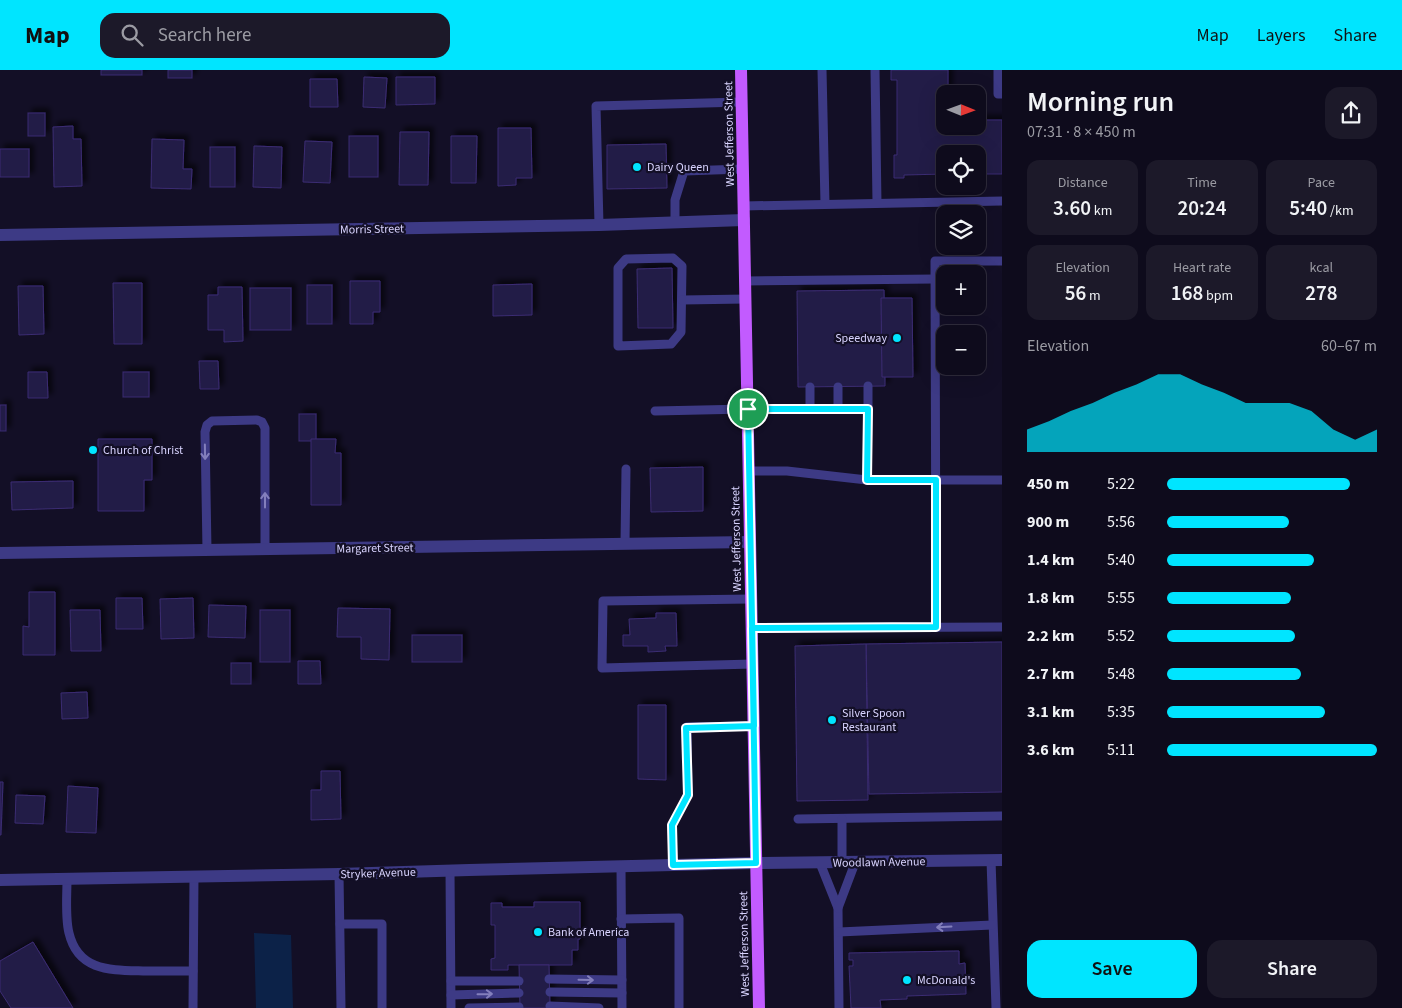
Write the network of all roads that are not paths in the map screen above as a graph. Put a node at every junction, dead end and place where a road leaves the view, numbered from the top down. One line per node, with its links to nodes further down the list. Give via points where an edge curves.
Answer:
1 (741, 70): 6 (main road, West Jefferson Street)
2 (822, 70): 10 (lane)
3 (875, 70): 9 (lane)
4 (998, 70): 5 (lane, via 998,94)
5 (1002, 94)
6 (742, 102): 7 (main road, West Jefferson Street); 14 (lane, via 596,106)
7 (743, 169): 11 (main road, West Jefferson Street); 13 (lane, via 684,171 675,200)
8 (1002, 201): 9 (lane)
9 (878, 203): 10 (lane)
10 (825, 204): 11 (lane)
11 (744, 206): 12 (main road, West Jefferson Street)
12 (744, 220): 13 (street, Morris Street); 21 (main road, West Jefferson Street)
13 (675, 223): 14 (street, Morris Street)
14 (599, 225): 15 (street, Morris Street)
15 (0, 235)
16 (1002, 261): 20 (lane, via 935,261)
17 (809, 280): 18 (lane); 21 (lane); 22 (lane)
18 (838, 280): 19 (lane); 23 (lane)
19 (867, 280): 20 (lane); 24 (lane)
20 (935, 280): 38 (lane)
21 (745, 281): 25 (main road, West Jefferson Street)
22 (809, 290)
23 (838, 290)
24 (868, 290)
25 (746, 299): 26 (lane); 30 (main road, West Jefferson Street)
26 (682, 300): 26 (lane, via 682,266 673,258 626,260 618,268 618,346 671,344 681,332)
27 (868, 386): 33 (lane)
28 (810, 387): 31 (lane)
29 (838, 387): 32 (lane)
30 (748, 409): 31 (lane); 34 (lane); 36 (main road, West Jefferson Street)
31 (810, 409): 32 (lane)
32 (838, 409): 33 (lane)
33 (868, 409): 37 (lane)
34 (655, 412)
35 (626, 469): 41 (lane)
36 (749, 471): 37 (lane, via 796,472); 40 (main road, West Jefferson Street)
37 (867, 480): 38 (lane)
38 (936, 480): 39 (lane); 46 (lane)
39 (1002, 480)
40 (750, 542): 41 (street, Margaret Street); 45 (main road, West Jefferson Street)
41 (625, 544): 42 (street, Margaret Street)
42 (265, 549): 43 (street, Margaret Street); 43 (lane, one-way to 43, via 265,428 257,420 212,421 205,432)
43 (207, 550): 44 (street, Margaret Street)
44 (0, 553)
45 (751, 599): 48 (main road, West Jefferson Street); 49 (lane, via 603,601 602,668)
46 (936, 627): 47 (lane); 48 (lane)
47 (1002, 627)
48 (752, 628): 49 (main road, West Jefferson Street)
49 (752, 664): 50 (main road, West Jefferson Street)
50 (754, 726): 56 (main road, West Jefferson Street); 59 (lane, via 686,728 688,795 672,825)
51 (1002, 816): 53 (lane)
52 (798, 819): 53 (lane)
53 (842, 819): 55 (lane)
54 (996, 860): 58 (street, Woodlawn Avenue); 69 (lane)
55 (842, 862): 57 (street, Woodlawn Avenue); 58 (street, Woodlawn Avenue)
56 (756, 863): 57 (street, Woodlawn Avenue); 59 (street, Stryker Avenue); 90 (main road, West Jefferson Street)
57 (820, 863): 66 (lane)
58 (855, 863): 66 (lane)
59 (673, 865): 60 (street, Stryker Avenue)
60 (621, 866): 61 (street, Stryker Avenue); 67 (lane)
61 (450, 870): 62 (street, Stryker Avenue); 75 (lane)
62 (339, 874): 63 (street, Stryker Avenue); 68 (lane)
63 (194, 876): 64 (street, Stryker Avenue); 71 (lane)
64 (67, 879): 65 (street, Stryker Avenue); 71 (lane, via 68,931 82,958 112,970)
65 (0, 880)
66 (838, 908): 70 (lane)
67 (621, 919): 74 (lane); 89 (lane, via 679,918)
68 (340, 924): 83 (lane); 84 (lane, via 382,924)
69 (992, 925): 70 (lane, one-way to 70); 92 (lane)
70 (839, 932): 91 (lane)
71 (193, 971): 82 (lane)
72 (549, 979): 74 (lane, one-way to 74)
73 (519, 980): 75 (lane)
74 (622, 980): 78 (lane)
75 (451, 981): 79 (lane)
76 (550, 992): 78 (lane)
77 (520, 993): 79 (lane, one-way to 77)
78 (622, 993): 88 (lane)
79 (451, 995): 85 (lane)
80 (519, 1006): 86 (lane)
81 (550, 1006): 87 (lane)
82 (193, 1008)
83 (341, 1008)
84 (382, 1008)
85 (451, 1008)
86 (468, 1008)
87 (599, 1008)
88 (622, 1008)
89 (679, 1008)
90 (759, 1008)
91 (839, 1008)
92 (996, 1008)

